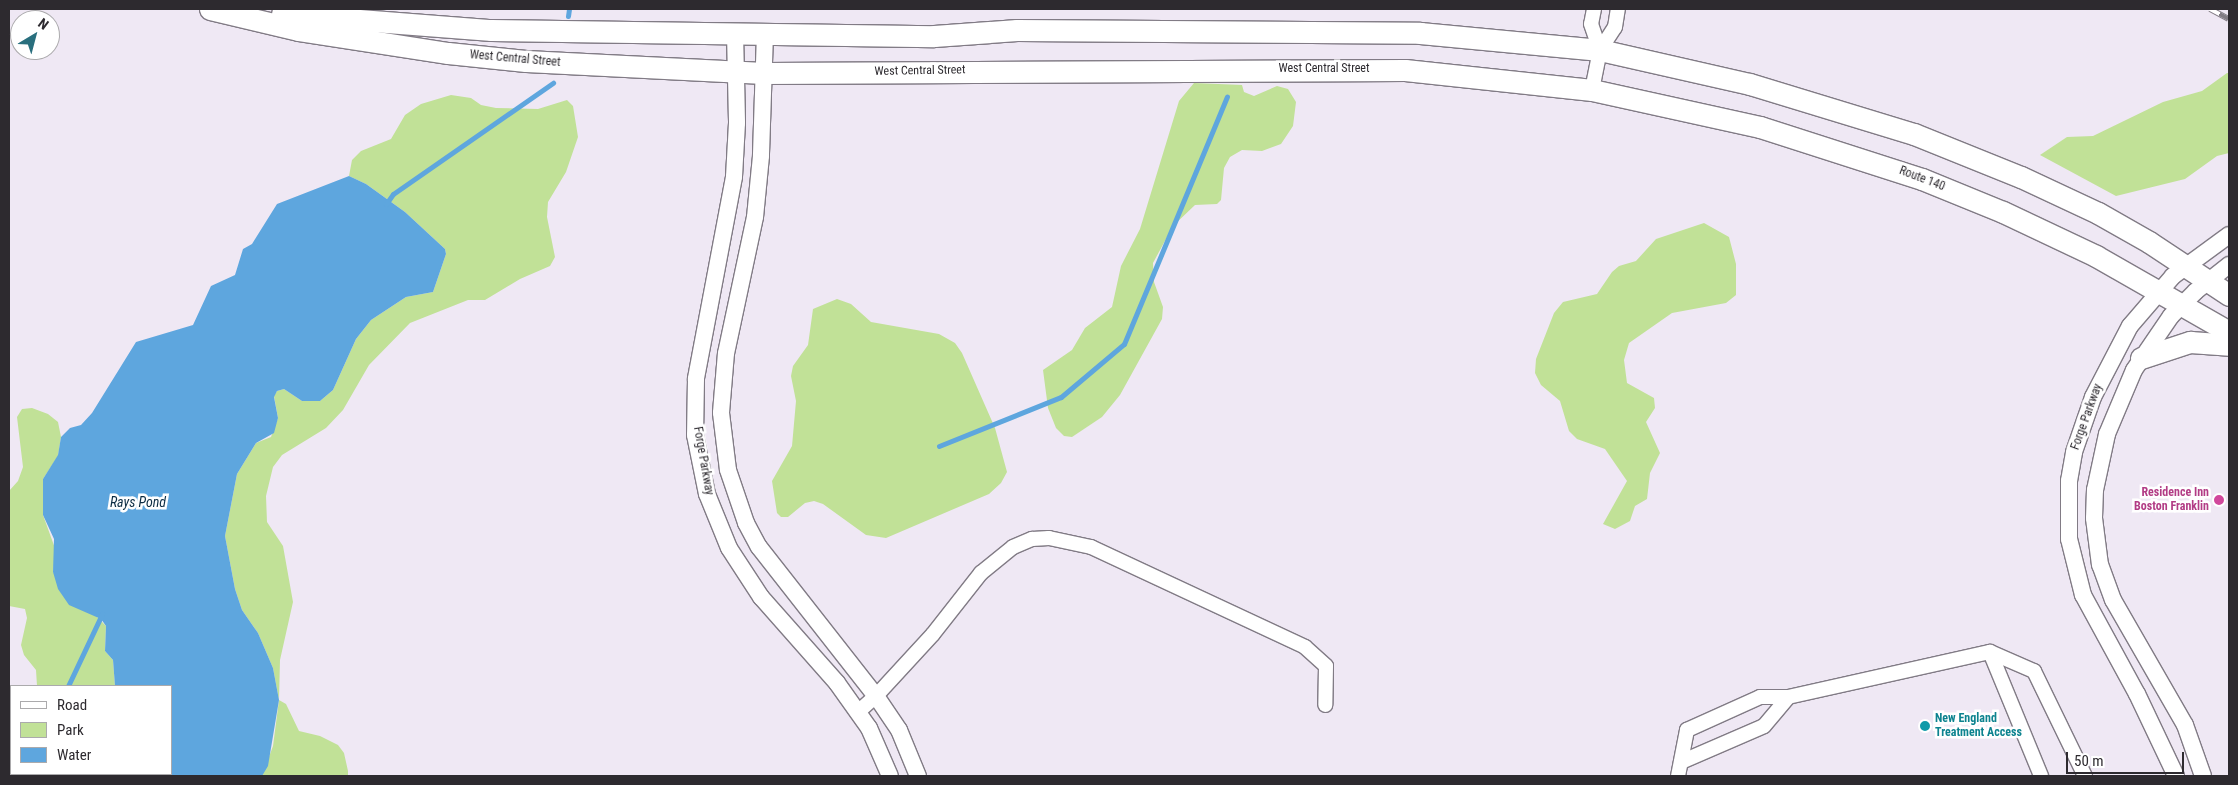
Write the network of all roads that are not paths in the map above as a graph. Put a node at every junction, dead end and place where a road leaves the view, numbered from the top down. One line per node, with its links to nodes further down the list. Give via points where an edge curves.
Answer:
1 (210, 9): 8 (main road, West Central Street, via 299,30 448,53 526,61)
2 (222, 9): 5 (main road, via 491,30)
3 (1594, 9): 7 (street, via 1591,24)
4 (1618, 9): 7 (street, via 1615,27)
5 (736, 33): 6 (main road); 8 (street, Forge Parkway)
6 (764, 33): 7 (main road, via 934,36 1027,30 1410,32); 9 (street, Forge Parkway)
7 (1600, 50): 10 (street); 13 (main road, via 1750,84 1914,134 2072,200 2122,226)
8 (735, 72): 9 (main road, West Central Street); 25 (street, Forge Parkway, via 734,177 696,379 695,435 707,494 728,548 760,596 837,683)
9 (764, 73): 10 (main road, West Central Street, via 1405,70); 22 (street, Forge Parkway, via 755,217 726,353 722,440 736,496 759,548)
10 (1592, 90): 15 (main road, Route 140, via 1760,126 1869,159 2003,212)
11 (2229, 235): 13 (street, Forge Parkway)
12 (2229, 265): 14 (street, Forge Parkway)
13 (2185, 266): 14 (main road); 15 (street, Forge Parkway)
14 (2208, 281): 16 (main road); 17 (street, Forge Parkway)
15 (2158, 289): 17 (main road, Route 140); 32 (street, Forge Parkway, via 2118,345 2093,397 2074,452 2068,510 2075,571 2083,595 2137,694)
16 (2229, 295)
17 (2183, 303): 18 (main road, Route 140); 20 (street, Forge Parkway)
18 (2229, 332)
19 (2229, 345): 20 (main road, via 2190,342)
20 (2141, 358): 33 (street, Forge Parkway, via 2117,407 2100,462 2094,518 2096,546 2113,600 2185,726)
21 (1990, 652): 23 (street); 30 (street); 31 (street, via 2034,671)
22 (876, 696): 24 (street, via 933,634 982,573 1013,547 1032,539 1049,538 1091,547 1305,647 1326,666); 25 (street); 28 (street, Forge Parkway, via 899,730)
23 (1788, 697): 26 (street, via 1764,726); 26 (street, via 1760,697 1687,730)
24 (1325, 705)
25 (858, 712): 27 (street, Forge Parkway, via 869,728)
26 (1681, 762): 29 (street)
27 (890, 776)
28 (918, 776)
29 (1678, 776)
30 (2041, 776)
31 (2085, 776)
32 (2176, 776)
33 (2203, 776)

